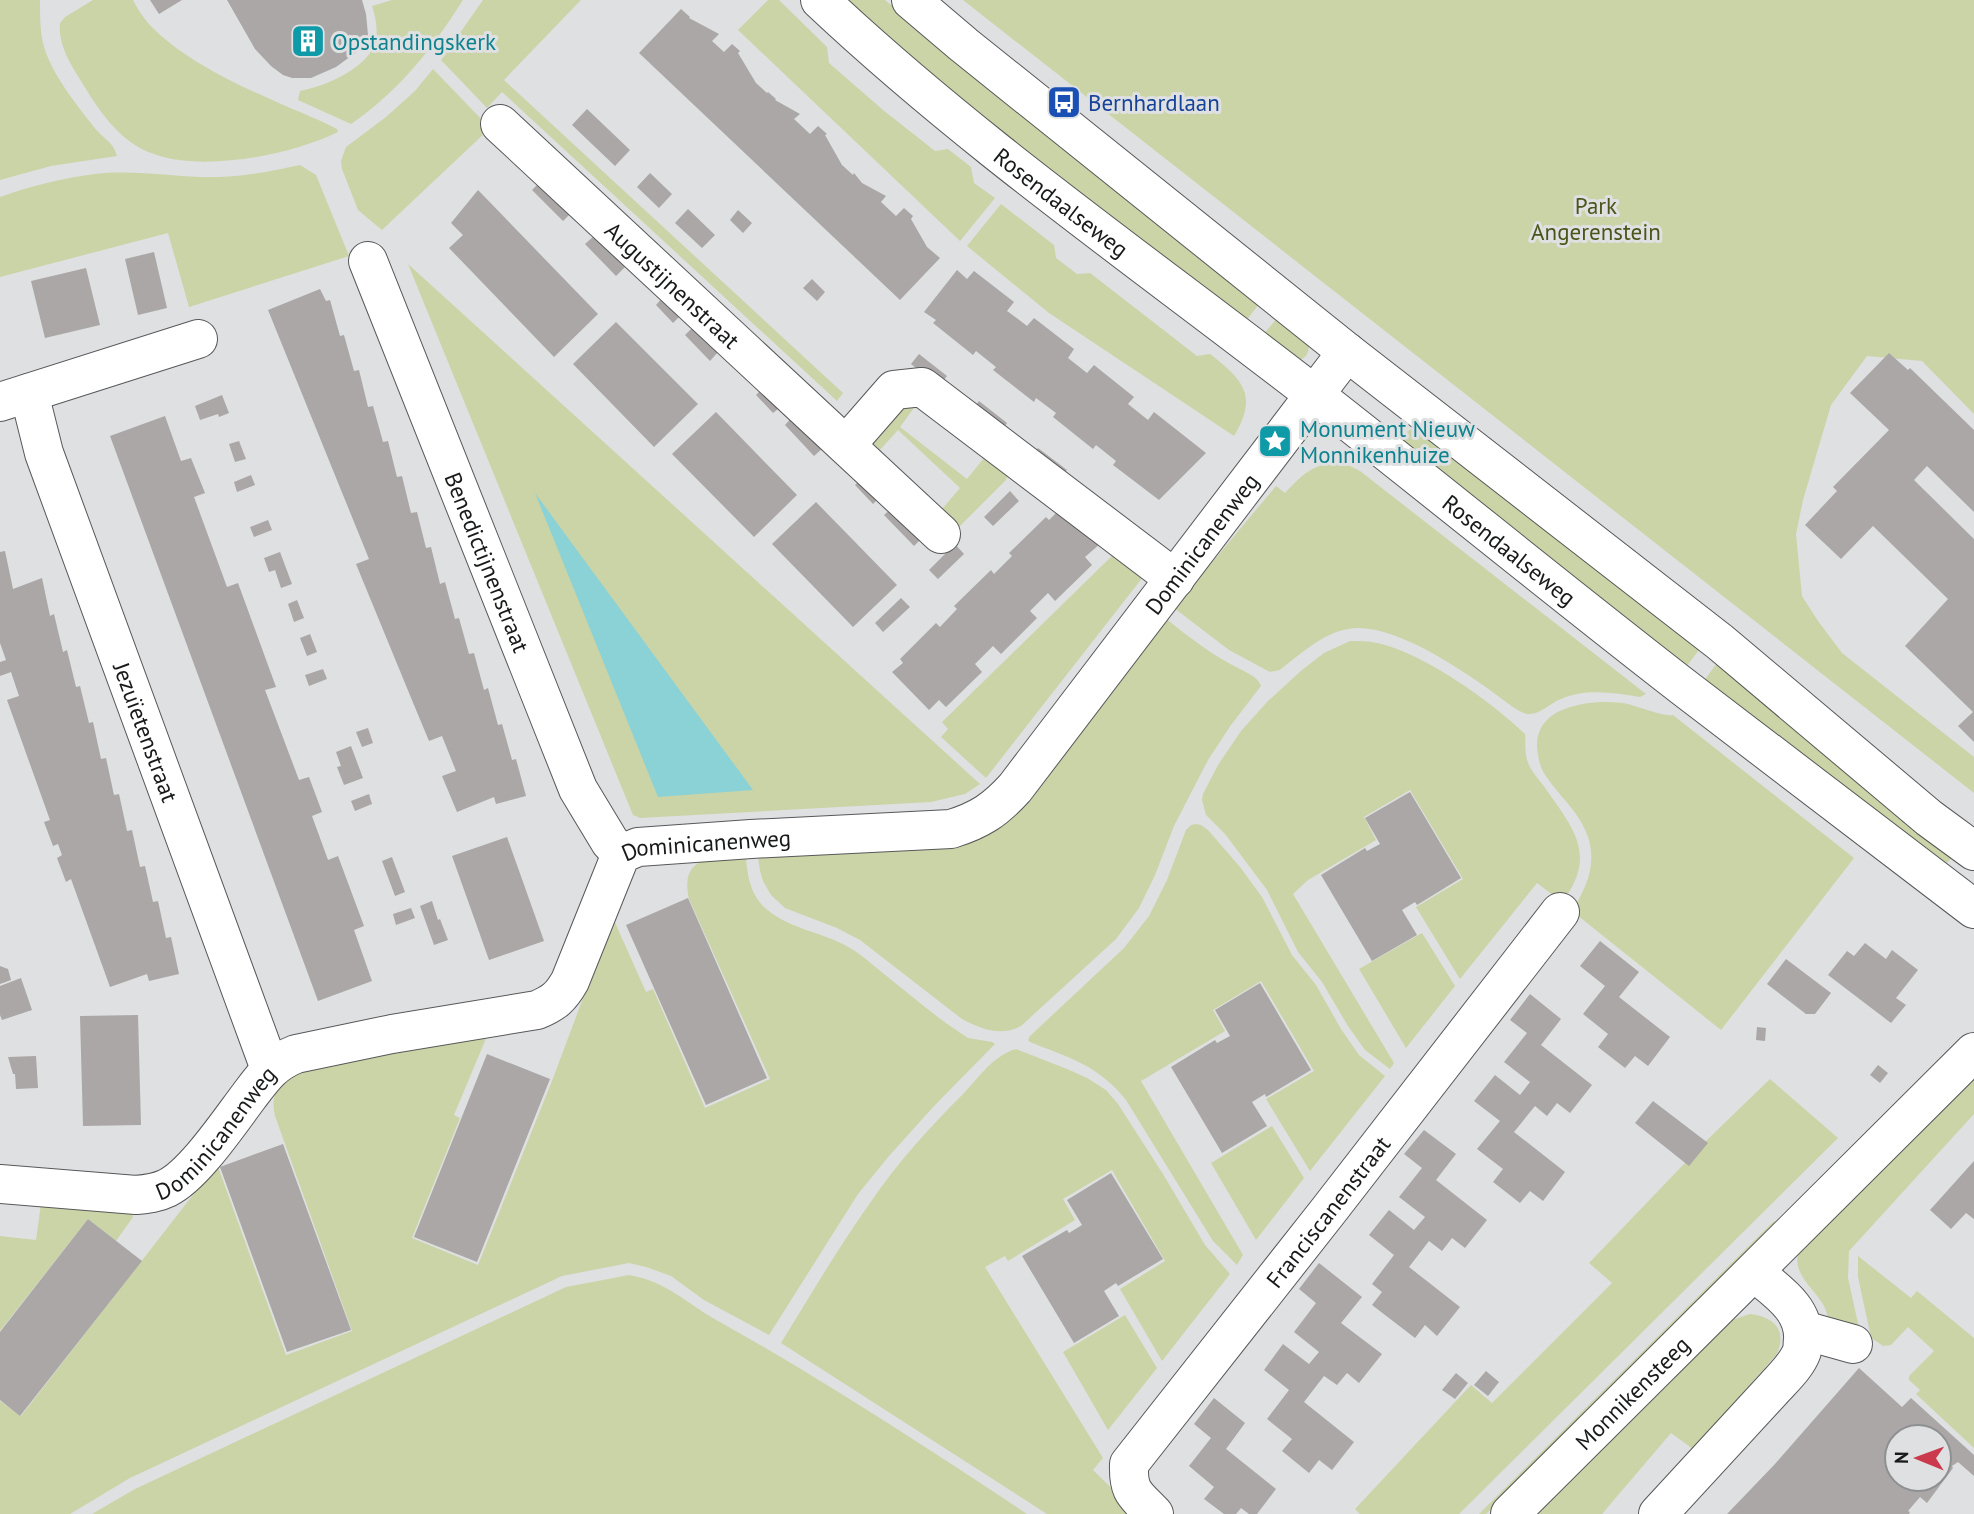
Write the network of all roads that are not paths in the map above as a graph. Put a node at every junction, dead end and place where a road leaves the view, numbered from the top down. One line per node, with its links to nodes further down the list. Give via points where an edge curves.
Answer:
1 (820, 0): 7 (street, Rosendaalseweg, via 932,100)
2 (911, 0): 6 (street)
3 (500, 124): 9 (street, Augustijnenstraat)
4 (368, 261): 13 (street, Benedictijnenstraat, via 578,789)
5 (198, 339): 8 (street, Jezuïetenstraat)
6 (1347, 352): 7 (street, Dominicanenweg); 12 (street, via 1720,642)
7 (1314, 395): 11 (street, Dominicanenweg); 14 (street, Rosendaalseweg)
8 (14, 397): 17 (street, Jezuïetenstraat, via 44,453)
9 (846, 445): 10 (street, Augustijnenstraat); 11 (street, via 894,390 922,387)
10 (941, 534)
11 (1175, 579): 13 (street, Dominicanenweg, via 1001,804 969,824 951,830 656,845)
12 (1974, 851)
13 (621, 854): 17 (street, Dominicanenweg, via 570,981 550,1005 296,1054)
14 (1974, 909)
15 (1560, 912): 22 (street, Franciscanenstraat, via 1129,1464 1131,1490)
16 (1974, 1052): 19 (street, Monnikensteeg)
17 (270, 1069): 18 (street, Dominicanenweg, via 195,1164 168,1188 136,1195)
18 (0, 1184)
19 (1754, 1272): 20 (street, via 1787,1300); 23 (street, Monnikensteeg)
20 (1804, 1330): 21 (street); 24 (street, via 1802,1351 1790,1370)
21 (1853, 1344)
22 (1154, 1514)
23 (1510, 1514)
24 (1658, 1514)

